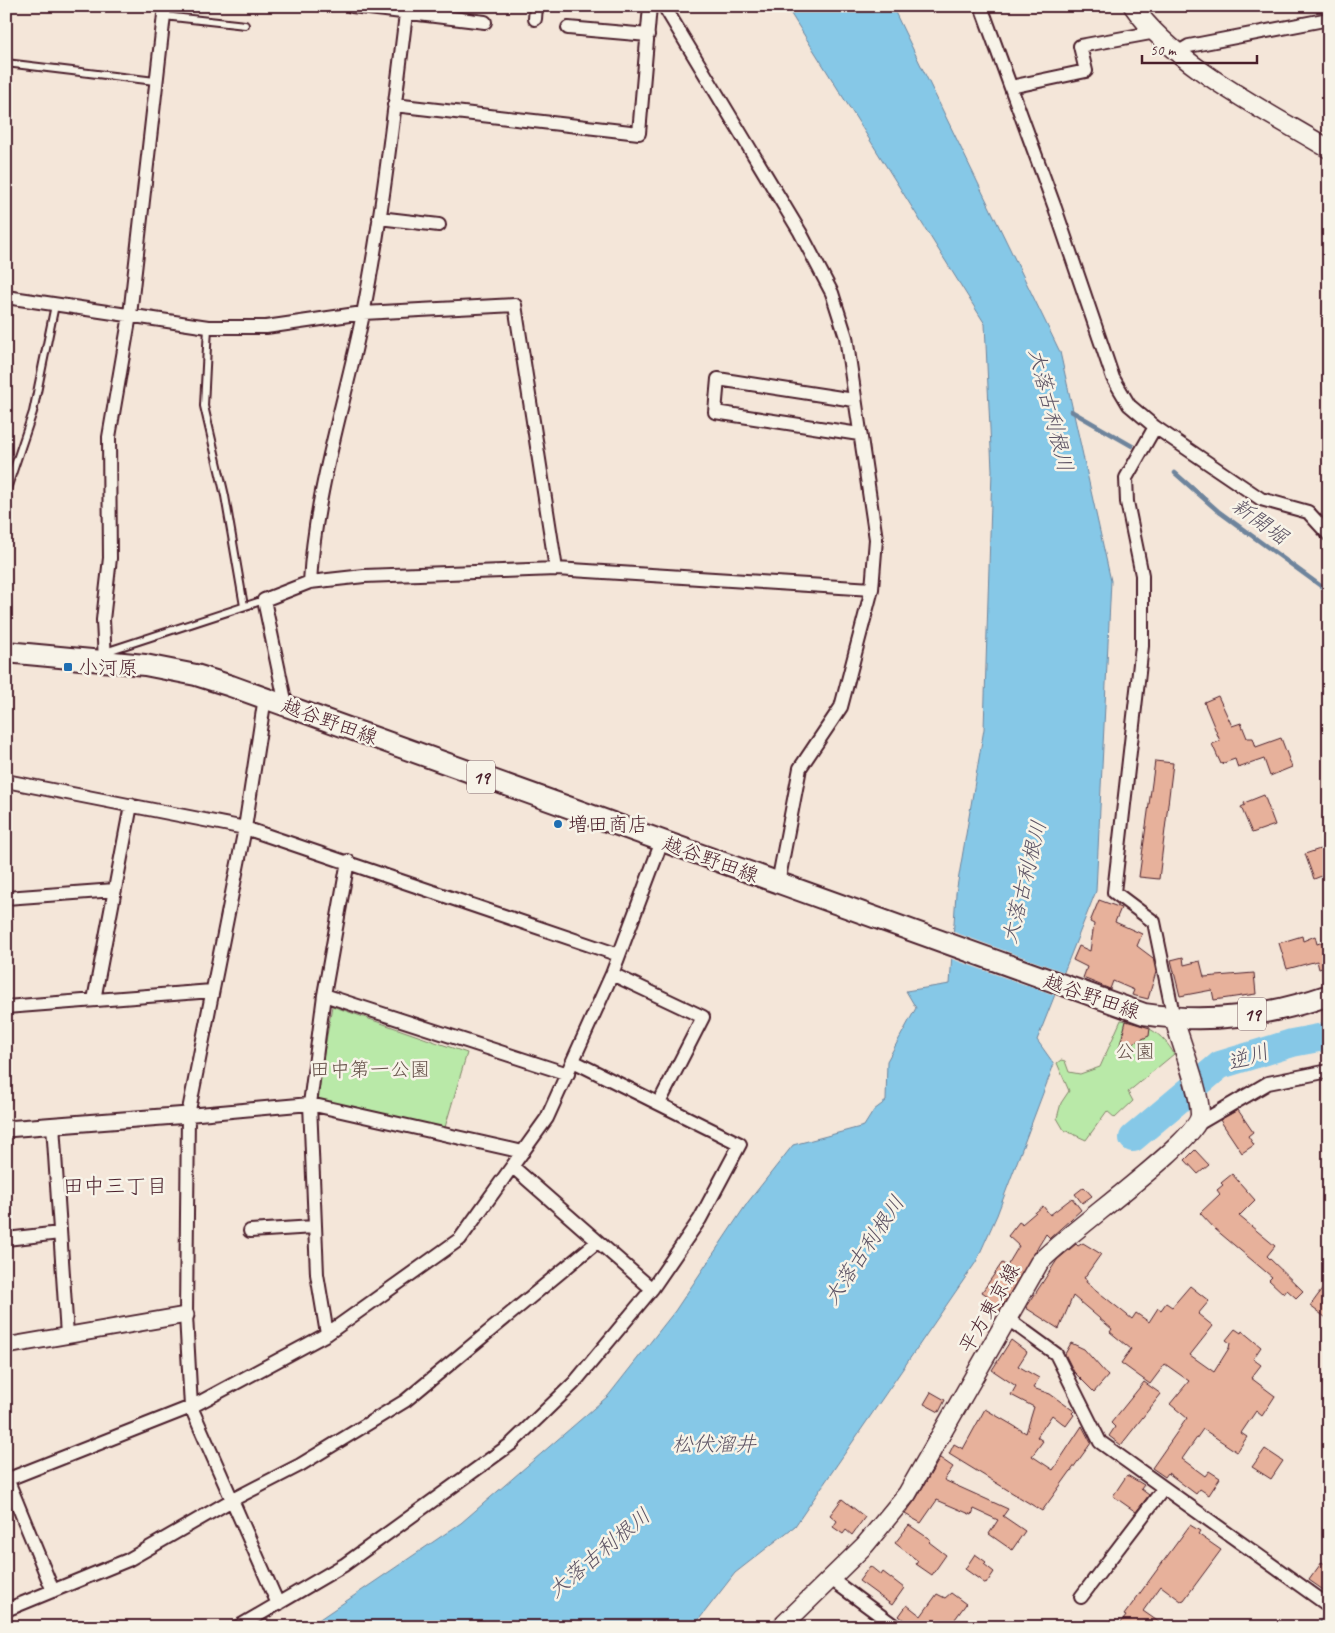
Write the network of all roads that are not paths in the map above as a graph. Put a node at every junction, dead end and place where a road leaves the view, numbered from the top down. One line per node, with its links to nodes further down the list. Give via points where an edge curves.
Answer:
1 (352, 6): 6 (street)
2 (650, 6): 13 (street)
3 (664, 6): 27 (street, via 800,232 832,293 846,337)
4 (1133, 6): 12 (main road)
5 (983, 7): 17 (street)
6 (407, 10): 9 (street); 18 (street)
7 (164, 11): 10 (lane); 16 (street)
8 (1329, 19): 14 (street, via 1188,46)
9 (485, 22)
10 (245, 25)
11 (568, 28): 13 (street)
12 (1156, 32): 14 (main road); 17 (street, via 1080,46 1086,71)
13 (648, 35): 18 (street, via 639,133)
14 (1178, 53): 19 (main road)
15 (6, 62): 16 (lane)
16 (155, 81): 25 (street)
17 (1011, 87): 28 (street, via 1113,378 1129,406)
18 (394, 105): 20 (street)
19 (1329, 149)
20 (379, 218): 21 (street); 24 (street)
21 (439, 225)
22 (6, 297): 23 (street)
23 (55, 305): 25 (street); 30 (lane, via 33,412)
24 (363, 313): 26 (street, via 266,327); 32 (street, via 515,305); 33 (street, via 312,541)
25 (130, 315): 26 (street); 38 (street, via 109,437 110,558 103,620)
26 (208, 327): 36 (lane, via 204,406 225,496)
27 (854, 400): 29 (street); 29 (street, via 718,379 715,412)
28 (1155, 426): 31 (street, via 1261,499 1308,512); 56 (street, via 1126,478 1127,502 1142,575 1142,646 1114,892 1154,922)
29 (859, 434): 34 (street, via 876,539)
30 (6, 492)
31 (1329, 535)
32 (556, 569): 33 (street, via 422,572); 34 (street)
33 (310, 582): 35 (street)
34 (872, 589): 46 (street, via 840,708 800,768)
35 (264, 600): 36 (lane); 40 (street)
36 (244, 606): 38 (lane)
37 (6, 652): 38 (main road, 越谷野田線 / 19)
38 (105, 656): 39 (main road, 越谷野田線 / 19, via 196,675)
39 (265, 698): 40 (main road, 越谷野田線 / 19); 43 (street)
40 (286, 704): 44 (main road, 越谷野田線 / 19)
41 (6, 781): 42 (street)
42 (131, 805): 43 (street); 47 (street)
43 (245, 828): 45 (street); 51 (street)
44 (662, 841): 46 (main road, 越谷野田線 / 19); 49 (street)
45 (348, 861): 49 (street); 52 (street)
46 (778, 883): 56 (main road, 越谷野田線 / 19, via 1062,986 1144,1014)
47 (115, 890): 48 (street); 54 (street)
48 (6, 898)
49 (619, 955): 50 (street)
50 (612, 974): 57 (street); 60 (street, via 703,1017)
51 (212, 991): 54 (street); 62 (street)
52 (324, 995): 59 (street); 61 (street)
53 (1329, 995): 56 (main road, 越谷野田線 / 19, via 1278,1010 1208,1020)
54 (94, 1000): 55 (street)
55 (6, 1007)
56 (1174, 1019): 63 (main road, via 1197,1096)
57 (573, 1061): 59 (street); 60 (street)
58 (1329, 1072): 63 (street, via 1268,1083)
59 (568, 1074): 66 (street, via 546,1118)
60 (659, 1103): 73 (street, via 740,1144 700,1219)
61 (310, 1104): 62 (street); 66 (street); 68 (street)
62 (188, 1115): 64 (street); 74 (street)
63 (1198, 1124): 75 (main road, 平方東京線, via 1162,1160 1046,1254)
64 (53, 1125): 65 (street); 70 (street)
65 (6, 1128)
66 (522, 1152): 67 (street)
67 (513, 1167): 72 (street); 76 (street, via 460,1239)
68 (314, 1228): 69 (street); 76 (street, via 317,1274)
69 (250, 1231)
70 (60, 1233): 71 (street); 77 (street)
71 (6, 1240)
72 (597, 1242): 73 (street); 82 (street, via 405,1401 300,1465)
73 (652, 1289): 86 (street, via 574,1384 511,1444 344,1565)
74 (186, 1315): 77 (street); 79 (street)
75 (1008, 1318): 81 (street, via 1056,1354 1100,1442); 83 (main road, 平方東京線, via 907,1494)
76 (327, 1334): 79 (street)
77 (67, 1335): 78 (street)
78 (6, 1346)
79 (191, 1407): 80 (street); 82 (street)
80 (6, 1479): 84 (street)
81 (1164, 1488): 85 (street); 87 (street)
82 (232, 1500): 84 (street, via 128,1560); 86 (street)
83 (831, 1580): 90 (main road, 平方東京線); 91 (street)
84 (53, 1591): 88 (street)
85 (1081, 1597)
86 (278, 1604): 89 (street)
87 (1329, 1606)
88 (6, 1610)
89 (238, 1627)
90 (781, 1627)
91 (896, 1627)

